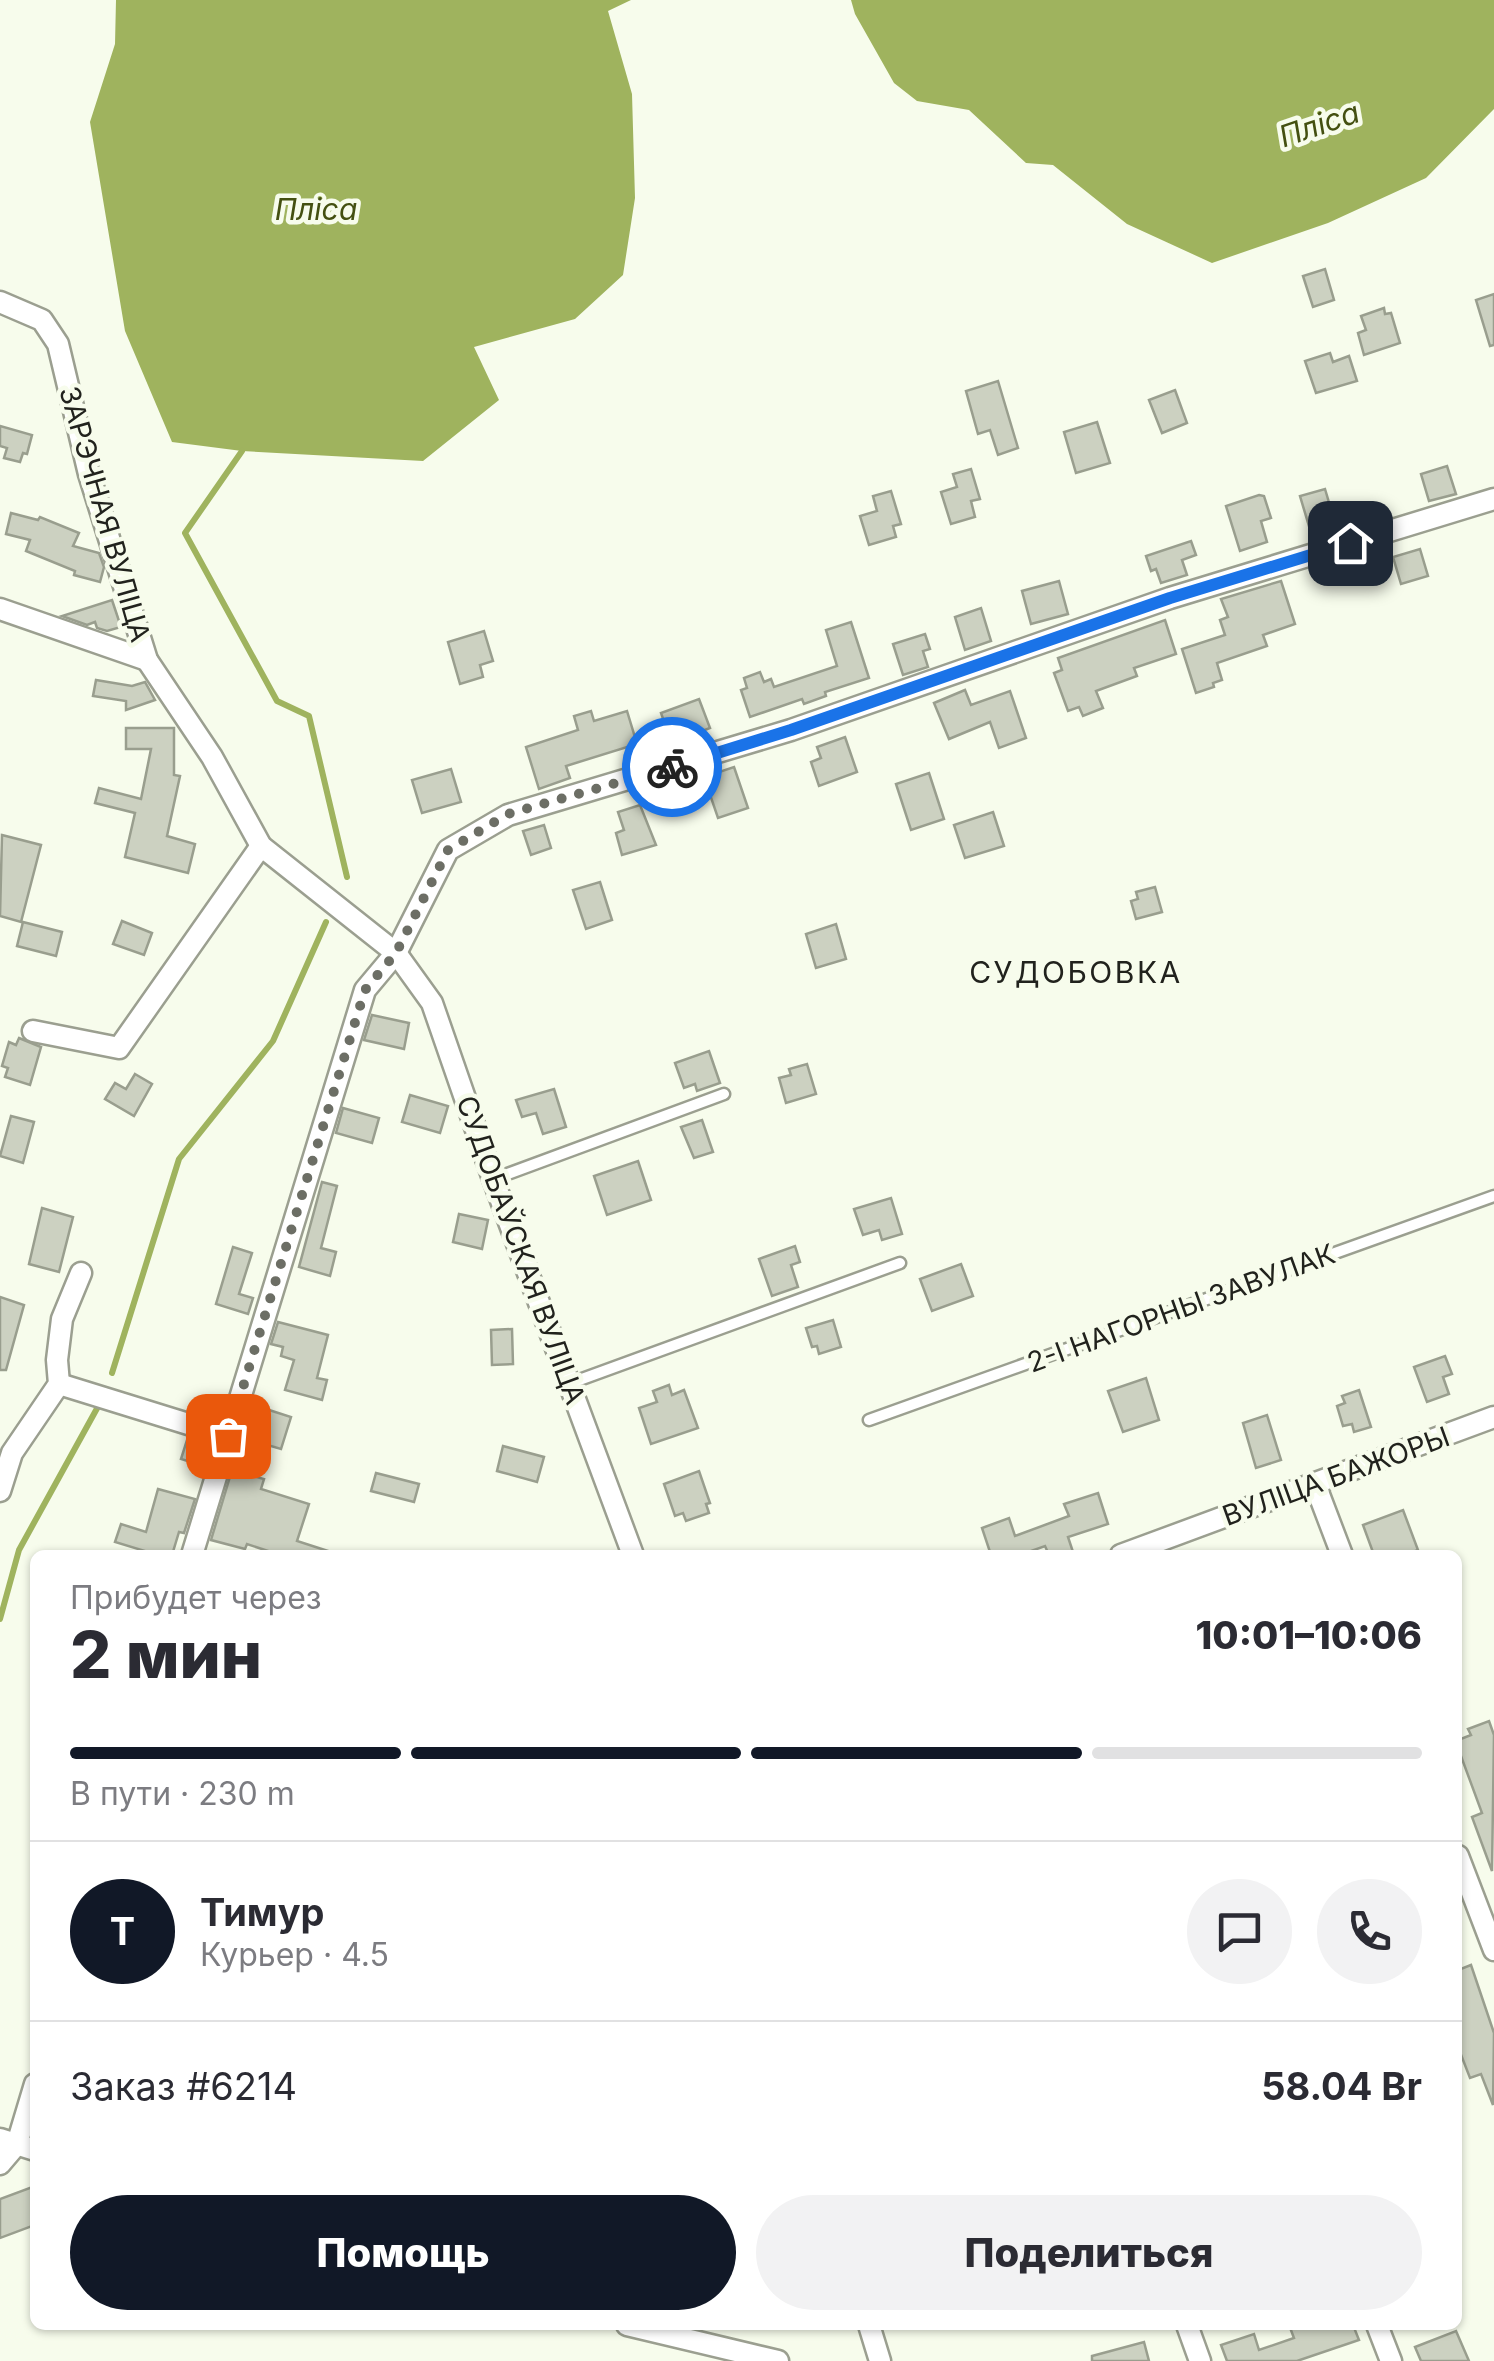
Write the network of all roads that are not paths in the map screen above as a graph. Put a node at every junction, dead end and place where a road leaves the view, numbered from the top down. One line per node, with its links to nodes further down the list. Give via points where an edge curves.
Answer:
1 (0, 302): 4 (street, ЗАРЭЧНАЯ ВУЛІЦА, via 42,320 58,344)
2 (1494, 499): 6 (street, via 1170,598 791,730 508,814 448,850)
3 (0, 609): 4 (street)
4 (147, 660): 5 (street, ЗАРЭЧНАЯ ВУЛІЦА)
5 (261, 846): 6 (street, ЗАРЭЧНАЯ ВУЛІЦА); 7 (street, via 120,1048)
6 (396, 953): 9 (street, СУДОБАЎСКАЯ ВУЛІЦА, via 432,1003); 17 (street, via 365,990)
7 (33, 1031)
8 (724, 1094): 9 (lane)
9 (493, 1179): 13 (street, СУДОБАЎСКАЯ ВУЛІЦА)
10 (1494, 1196): 16 (lane, 2-І НАГОРНЫ ЗАВУЛАК)
11 (900, 1263): 13 (lane)
12 (81, 1273): 14 (street, via 62,1318)
13 (571, 1383): 21 (street, СУДОБАЎСКАЯ ВУЛІЦА)
14 (59, 1384): 17 (street); 19 (street, via 12,1452)
15 (1494, 1417): 18 (street, ВУЛІЦА БАЖОРЫ)
16 (869, 1420)
17 (228, 1436): 20 (street)
18 (1315, 1484): 22 (street, ВУЛІЦА БАЖОРЫ); 23 (street)
19 (0, 1491)
20 (194, 1550)
21 (631, 1550)
22 (1135, 1550)
23 (1340, 1550)
24 (1462, 1866): 25 (street)
25 (1494, 1950)
26 (30, 2101): 27 (street)
27 (17, 2144): 28 (street)
28 (0, 2164)
29 (649, 2330): 33 (street)
30 (871, 2330): 34 (street)
31 (1189, 2330): 35 (street)
32 (1380, 2330): 36 (street)
33 (778, 2361)
34 (880, 2361)
35 (1200, 2361)
36 (1391, 2361)

